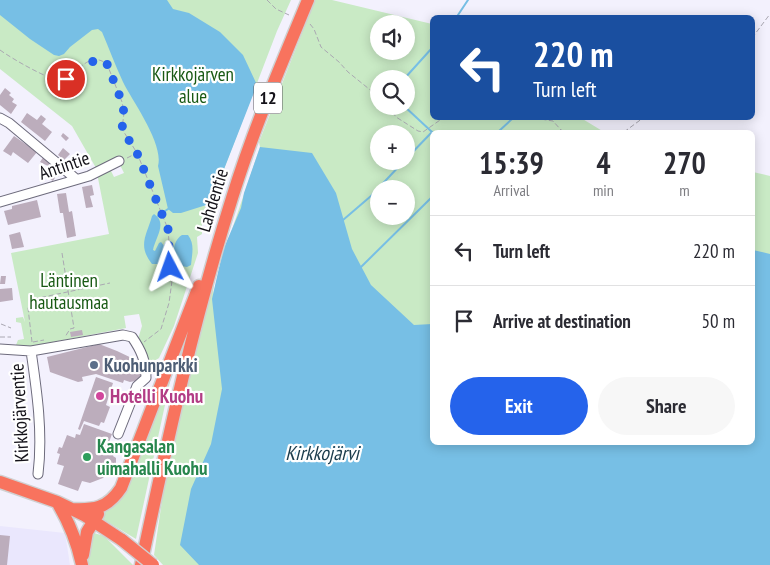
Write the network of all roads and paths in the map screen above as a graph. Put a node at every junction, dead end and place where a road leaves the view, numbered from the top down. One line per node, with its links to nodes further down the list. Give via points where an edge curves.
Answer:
1 (267, 0): 4 (path, via 276,9)
2 (308, 0): 19 (highway, Lahdentie / 12)
3 (770, 14): 6 (path)
4 (290, 15)
5 (309, 23): 8 (path, via 321,47)
6 (755, 34)
7 (0, 50): 16 (path, via 59,80 66,79 81,65 102,60 107,64 122,102 122,129)
8 (370, 90)
9 (395, 115): 11 (path, via 423,132)
10 (0, 118): 18 (street)
11 (440, 120)
12 (547, 120): 14 (path, via 553,121)
13 (640, 120): 15 (path)
14 (561, 130)
15 (627, 130)
16 (137, 153): 17 (path, Antintie); 30 (path, via 168,229 172,281 161,329)
17 (119, 161): 18 (street, Antintie)
18 (76, 179): 20 (street, Antintie)
19 (232, 197): 39 (highway, via 124,481 116,495); 43 (highway, Lahdentie / 12, via 191,344)
20 (0, 202)
21 (62, 253): 23 (path)
22 (110, 283): 23 (path)
23 (68, 292): 28 (path, via 74,328 66,337); 29 (path, via 34,299 28,308 32,342)
24 (1, 324): 25 (path)
25 (11, 328)
26 (0, 337): 27 (path)
27 (11, 337)
28 (58, 338)
29 (49, 340)
30 (138, 346): 32 (street, via 132,337 123,335); 33 (street, via 146,362 146,378 137,386)
31 (0, 349): 32 (street)
32 (32, 351): 34 (street, Kirkkojärventie, via 41,449)
33 (118, 434)
34 (38, 474)
35 (0, 477): 37 (highway)
36 (0, 482): 37 (highway)
37 (17, 486): 38 (highway)
38 (57, 502): 40 (highway); 42 (highway, via 69,523)
39 (104, 505): 40 (highway, via 89,509); 41 (highway)
40 (71, 508): 41 (highway)
41 (93, 521): 42 (highway, via 84,540); 44 (highway, bridge)
42 (82, 565)
43 (141, 565)
44 (153, 565)

